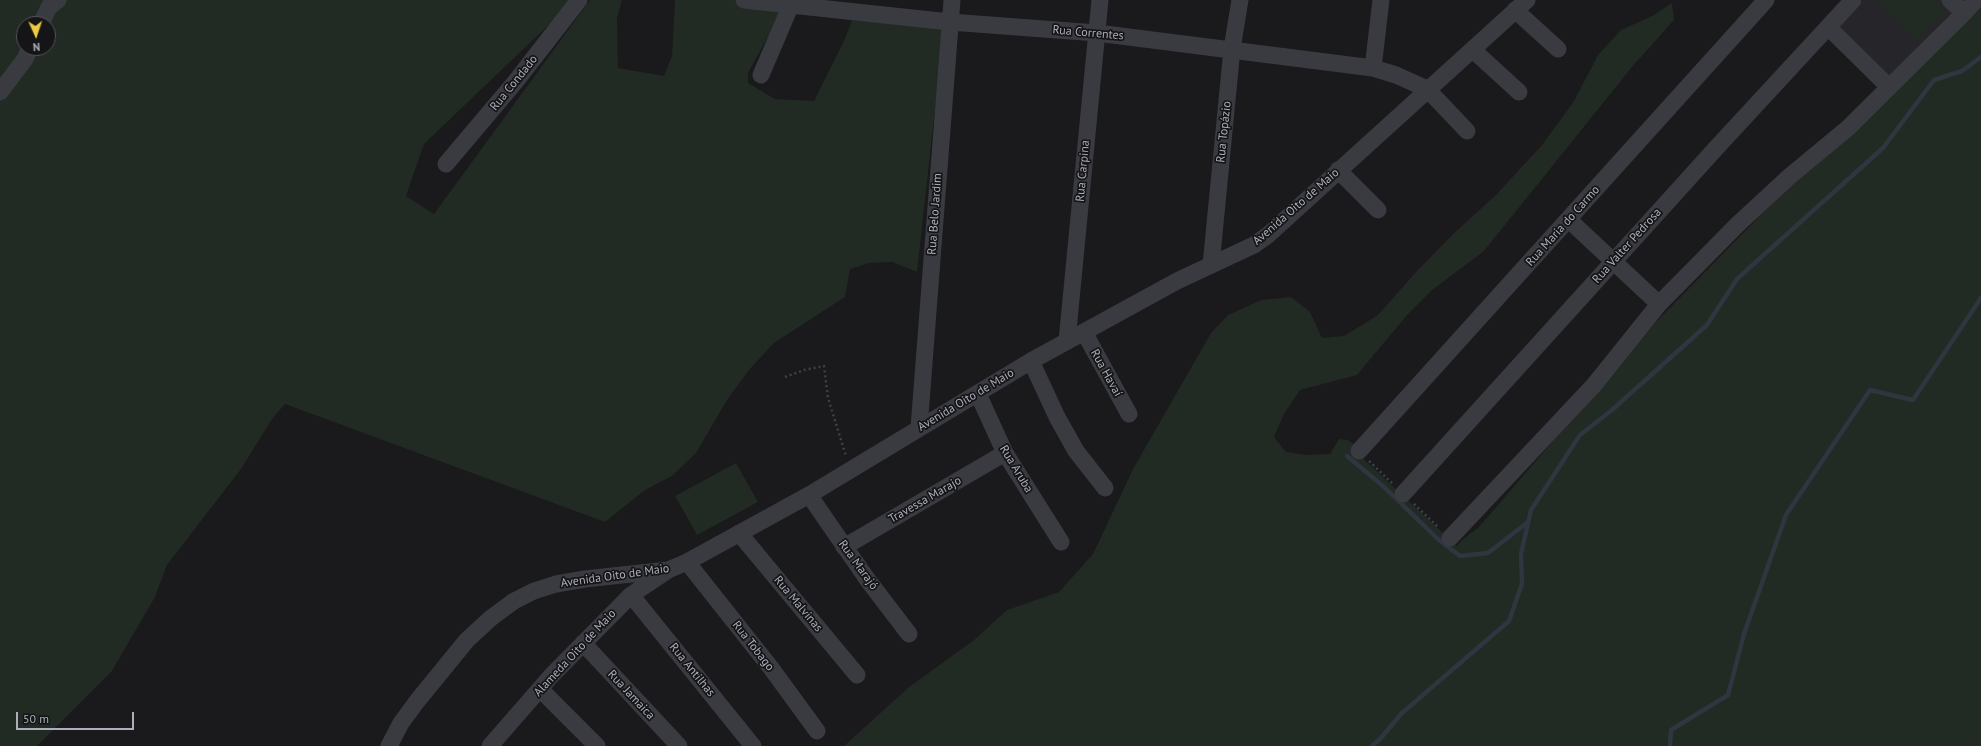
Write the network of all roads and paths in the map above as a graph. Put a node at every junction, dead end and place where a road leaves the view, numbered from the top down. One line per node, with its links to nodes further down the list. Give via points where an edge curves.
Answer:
1 (58, 0): 15 (street, via 49,7)
2 (579, 0): 30 (street, Rua Condado, via 516,81)
3 (744, 0): 12 (street, Rua Correntes)
4 (952, 0): 16 (street, Rua Belo Jardim)
5 (1100, 0): 18 (street, Rua Carpina)
6 (1240, 0): 19 (street, Rua Topázio)
7 (1381, 0): 23 (street)
8 (1766, 0): 33 (street, Rua Maria do Carmo)
9 (1853, 0): 17 (street, Rua Valter Pedrosa)
10 (1950, 0): 14 (street)
11 (1976, 0): 14 (street)
12 (792, 3): 16 (street, Rua Correntes); 24 (street)
13 (1521, 5): 20 (street); 21 (street, Avenida Oito de Maio)
14 (1964, 13): 25 (street)
15 (45, 16)
16 (950, 22): 18 (street, Rua Correntes); 43 (street, Rua Belo Jardim)
17 (1828, 28): 25 (street); 34 (street, Rua Valter Pedrosa)
18 (1097, 34): 19 (street, Rua Correntes); 38 (street, Rua Carpina)
19 (1232, 49): 23 (street, Rua Correntes); 35 (street, Rua Topázio)
20 (1558, 49)
21 (1473, 50): 26 (street, Avenida Oito de Maio); 28 (street)
22 (26, 56): 27 (street)
23 (1373, 68): 26 (street, Rua Correntes)
24 (761, 75)
25 (1889, 87): 36 (street, via 1848,128 1790,176 1743,220)
26 (1426, 89): 29 (street); 31 (street, Avenida Oito de Maio)
27 (0, 92)
28 (1519, 92)
29 (1467, 131)
30 (446, 164)
31 (1338, 170): 32 (street); 35 (street, Avenida Oito de Maio, via 1263,239)
32 (1378, 210)
33 (1569, 220): 34 (street); 44 (street, Rua Maria do Carmo)
34 (1613, 262): 36 (street); 48 (street, Rua Valter Pedrosa)
35 (1211, 265): 37 (street, Avenida Oito de Maio)
36 (1659, 304): 51 (street, via 1594,385)
37 (1084, 332): 38 (street, Avenida Oito de Maio); 42 (street, Rua Havaí)
38 (1067, 341): 39 (street, Avenida Oito de Maio)
39 (1031, 361): 41 (street, Avenida Oito de Maio); 47 (street, via 1076,451)
40 (785, 377): 46 (path, via 824,366 828,398)
41 (978, 394): 43 (street, Avenida Oito de Maio); 45 (street, Rua Aruba)
42 (1129, 414)
43 (919, 428): 46 (street, Avenida Oito de Maio)
44 (1359, 451)
45 (1005, 453): 52 (street, Rua Aruba); 53 (street, Travessa Marajo)
46 (850, 470): 49 (street, Avenida Oito de Maio)
47 (1105, 488)
48 (1403, 494)
49 (808, 495): 50 (street, Avenida Oito de Maio); 53 (street, Rua Marajó)
50 (739, 533): 54 (street, Avenida Oito de Maio); 59 (street, Rua Malvinas)
51 (1450, 538)
52 (1061, 542)
53 (844, 547): 57 (street, Rua Marajó)
54 (687, 562): 55 (street, Avenida Oito de Maio); 61 (street, Rua Tobago)
55 (668, 570): 56 (street, Alameda Oito de Maio); 62 (street, Avenida Oito de Maio, via 556,584 534,590 514,602 491,618 467,640 401,723)
56 (631, 595): 58 (street, Alameda Oito de Maio); 66 (street, Rua Antilhas)
57 (909, 634)
58 (583, 643): 60 (street, Alameda Oito de Maio); 65 (street, Rua Jamaica)
59 (857, 675)
60 (540, 689): 63 (street, Alameda Oito de Maio); 64 (street)
61 (817, 731)
62 (389, 746)
63 (490, 746)
64 (597, 746)
65 (679, 746)
66 (753, 746)

